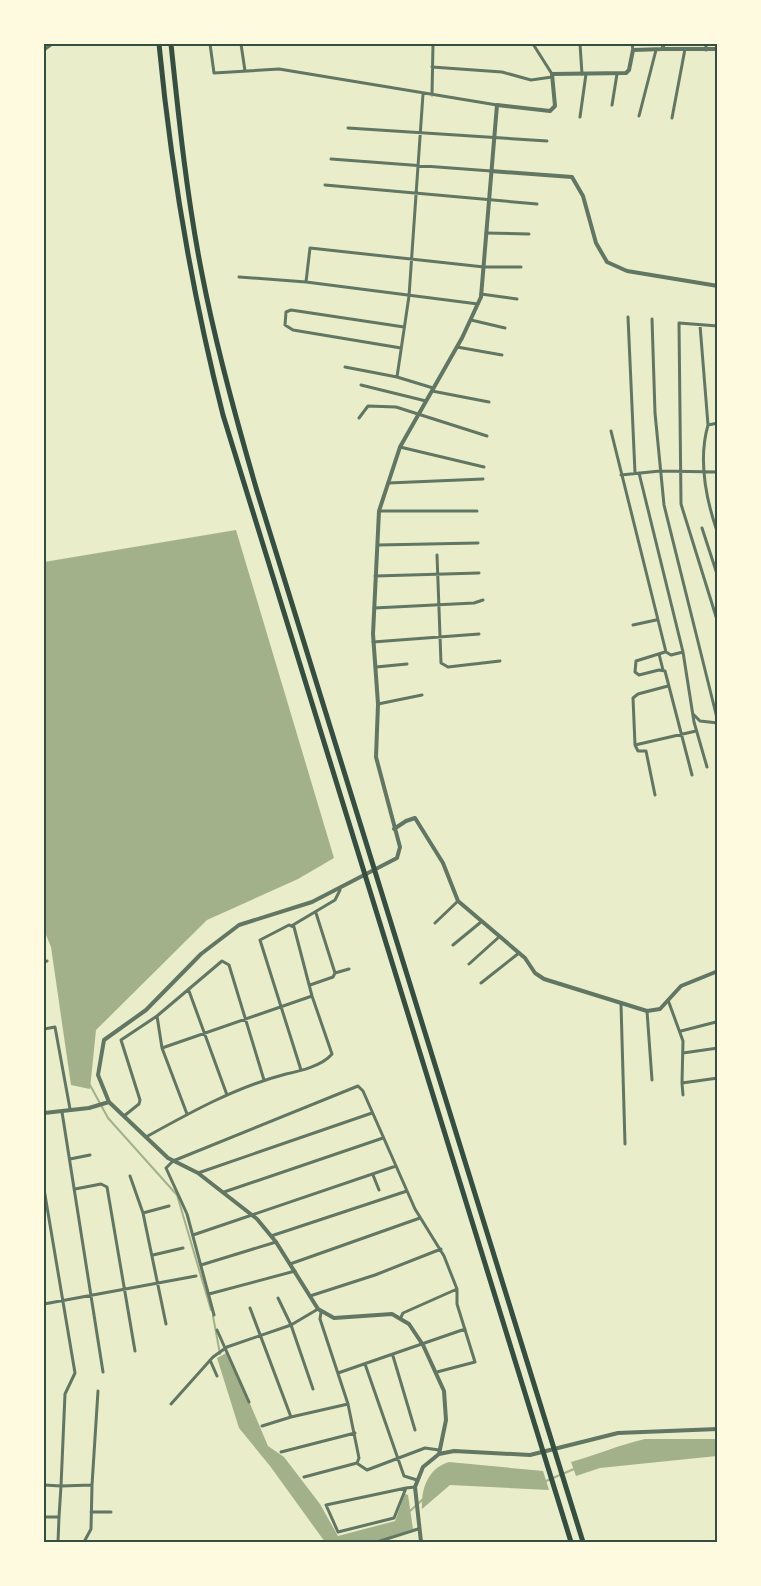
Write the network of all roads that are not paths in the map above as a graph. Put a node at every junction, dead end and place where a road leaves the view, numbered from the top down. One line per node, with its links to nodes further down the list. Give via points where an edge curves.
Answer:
1 (52, 44): 14 (street)
2 (159, 44): 255 (highway, via 190,274 245,494)
3 (171, 44): 256 (highway, via 185,168 219,355 257,491)
4 (210, 44): 19 (street, via 214,73)
5 (241, 44): 19 (street)
6 (433, 44): 18 (street)
7 (533, 44): 22 (street)
8 (580, 44): 20 (street)
9 (632, 44): 15 (street)
10 (706, 44): 17 (street)
11 (663, 46): 12 (street); 16 (street)
12 (685, 49): 17 (street); 29 (street)
13 (717, 49): 17 (street)
14 (44, 50)
15 (633, 50): 16 (street); 21 (street, via 629,70)
16 (656, 50): 27 (street)
17 (706, 50)
18 (432, 67): 22 (street, via 502,72 531,80); 24 (street)
19 (245, 72): 23 (street, via 279,69)
20 (584, 74): 21 (street); 22 (street); 28 (street)
21 (617, 74): 26 (street)
22 (552, 76): 25 (street, via 555,106 550,111)
23 (423, 94): 24 (street); 31 (street)
24 (432, 95): 25 (street)
25 (497, 105): 32 (street)
26 (612, 105)
27 (639, 116)
28 (580, 117)
29 (672, 118)
30 (348, 128): 31 (street)
31 (420, 134): 32 (street); 35 (street)
32 (494, 139): 33 (street); 36 (street)
33 (547, 141)
34 (331, 159): 35 (street)
35 (420, 165): 36 (street); 38 (street)
36 (491, 171): 39 (street); 48 (street, via 568,176 575,180 583,196 596,243 607,262 627,271)
37 (326, 185): 38 (street)
38 (418, 192): 39 (street); 43 (street)
39 (489, 199): 40 (street); 41 (street)
40 (537, 204)
41 (486, 233): 42 (street); 44 (street)
42 (529, 234)
43 (411, 259): 44 (street); 47 (street, via 310,248); 50 (street)
44 (484, 267): 45 (street); 49 (street)
45 (521, 267)
46 (239, 277): 47 (street)
47 (306, 282): 50 (street)
48 (717, 286)
49 (482, 294): 51 (street); 52 (street)
50 (409, 296): 52 (street); 58 (street)
51 (517, 299)
52 (478, 304): 55 (street)
53 (628, 318): 81 (street)
54 (652, 319): 77 (street)
55 (471, 320): 59 (street); 60 (street)
56 (700, 325): 57 (street); 72 (street); 78 (street, via 679,323)
57 (717, 326)
58 (404, 327): 61 (street); 61 (street, via 291,309 286,312 285,325 293,330)
59 (505, 328)
60 (457, 347): 62 (street); 66 (street)
61 (401, 348): 64 (street)
62 (502, 355)
63 (345, 367): 64 (street)
64 (397, 377): 66 (street)
65 (362, 385): 67 (street)
66 (433, 390): 67 (street); 68 (street)
67 (426, 401): 69 (street)
68 (489, 402)
69 (418, 416): 70 (street, via 396,407 370,405); 74 (street); 75 (street)
70 (359, 418)
71 (717, 423): 72 (street)
72 (708, 425): 79 (street)
73 (611, 431): 82 (street)
74 (487, 436)
75 (400, 447): 76 (street); 84 (street)
76 (484, 467)
77 (660, 471): 78 (street); 81 (street); 116 (street, via 664,505)
78 (680, 471): 79 (street); 100 (street, via 684,519)
79 (705, 472): 80 (street); 88 (street, via 705,490)
80 (717, 472)
81 (637, 473): 82 (street); 106 (street)
82 (620, 475): 99 (street)
83 (483, 479): 84 (street)
84 (388, 483): 85 (street)
85 (379, 511): 86 (street); 90 (street)
86 (477, 511)
87 (702, 528): 95 (street)
88 (717, 534)
89 (478, 543): 90 (street)
90 (376, 545): 94 (street)
91 (437, 555): 93 (street)
92 (480, 573): 93 (street)
93 (438, 574): 94 (street); 97 (street)
94 (375, 576): 98 (street)
95 (717, 577)
96 (483, 600): 97 (street)
97 (439, 605): 98 (street); 103 (street)
98 (374, 608): 104 (street)
99 (656, 620): 101 (street); 105 (street)
100 (717, 623)
101 (633, 625)
102 (479, 634): 103 (street)
103 (439, 635): 104 (street); 108 (street, via 441,663 445,667)
104 (373, 642): 110 (street)
105 (666, 652): 106 (street); 107 (street)
106 (683, 652): 115 (street)
107 (659, 654): 111 (street); 111 (street, via 636,661 635,672 639,675)
108 (500, 661)
109 (407, 664): 110 (street)
110 (376, 667): 114 (street)
111 (663, 670): 112 (street)
112 (668, 686): 118 (street); 119 (street, via 633,698)
113 (422, 695): 114 (street)
114 (378, 704): 123 (street, via 376,757)
115 (693, 714): 116 (street, via 700,721); 117 (street)
116 (717, 722)
117 (696, 731): 118 (street); 120 (street)
118 (680, 735): 119 (street); 121 (street)
119 (635, 745): 122 (street, via 638,751 646,751)
120 (707, 767)
121 (692, 776)
122 (655, 795)
123 (394, 829): 124 (street, via 400,847 397,858); 125 (street, via 415,818 443,863)
124 (340, 890): 126 (street, via 335,900); 161 (street, via 239,925 201,954 146,1010 104,1040 98,1076)
125 (458, 901): 127 (street); 128 (street)
126 (316, 913): 129 (street); 136 (street)
127 (481, 922): 130 (street); 131 (street)
128 (435, 923)
129 (292, 925): 138 (street); 143 (street, via 260,940)
130 (498, 937): 132 (street); 133 (street)
131 (453, 945)
132 (519, 953): 137 (street); 142 (street, via 535,974 544,979)
133 (469, 964)
134 (349, 969): 136 (street)
135 (717, 970): 141 (street, via 681,986)
136 (335, 973): 138 (street)
137 (481, 983)
138 (310, 985): 140 (street)
139 (189, 991): 145 (street); 146 (street, via 222,961 226,962); 150 (street)
140 (312, 996): 143 (street); 154 (street, via 332,1054)
141 (668, 1000): 144 (street, via 660,1009); 149 (street)
142 (621, 1004): 144 (street); 170 (street)
143 (281, 1005): 146 (street); 154 (street)
144 (647, 1011): 157 (street)
145 (156, 1016): 151 (street); 167 (street, via 121,1040 140,1100)
146 (247, 1017): 150 (street); 156 (street)
147 (716, 1022): 149 (street)
148 (44, 1029): 162 (street, via 56,1027)
149 (681, 1030): 153 (street)
150 (205, 1032): 151 (street); 159 (street)
151 (162, 1048): 166 (street)
152 (717, 1048): 153 (street)
153 (683, 1053): 158 (street)
154 (301, 1070): 156 (street)
155 (717, 1077): 158 (street)
156 (264, 1080): 159 (street)
157 (652, 1080)
158 (682, 1083): 160 (street)
159 (227, 1095): 166 (street)
160 (683, 1095)
161 (110, 1102): 162 (street); 167 (street)
162 (70, 1109): 163 (street)
163 (62, 1110): 164 (street); 172 (street)
164 (44, 1113)
165 (372, 1113): 169 (street); 173 (street, via 363,1091 358,1086 351,1087); 175 (street)
166 (187, 1114): 168 (street)
167 (124, 1116): 168 (street)
168 (146, 1137): 173 (street)
169 (383, 1138): 174 (street); 182 (street)
170 (625, 1144)
171 (90, 1155): 172 (street)
172 (70, 1159): 179 (street)
173 (173, 1161): 175 (street); 187 (street, via 166,1168)
174 (396, 1166): 176 (street); 181 (street)
175 (198, 1173): 182 (street)
176 (373, 1174): 180 (street); 185 (street)
177 (130, 1176): 184 (street)
178 (44, 1189): 204 (street)
179 (75, 1189): 198 (street, via 101,1184 107,1187); 201 (street)
180 (379, 1190)
181 (407, 1191): 186 (street); 188 (street)
182 (224, 1192): 185 (street)
183 (169, 1206): 184 (street)
184 (142, 1213): 192 (street)
185 (252, 1214): 187 (street); 188 (street)
186 (420, 1218): 191 (street); 193 (street)
187 (193, 1235): 194 (street)
188 (271, 1236): 189 (street)
189 (276, 1242): 193 (street); 194 (street)
190 (183, 1248): 192 (street)
191 (441, 1249): 199 (street); 202 (street)
192 (153, 1255): 197 (street)
193 (290, 1264): 195 (street)
194 (201, 1265): 200 (street)
195 (295, 1271): 200 (street); 202 (street)
196 (196, 1276): 197 (street)
197 (158, 1283): 198 (street); 210 (street)
198 (125, 1288): 201 (street); 217 (street)
199 (457, 1289): 209 (street); 212 (street)
200 (209, 1295): 208 (street)
201 (93, 1296): 204 (street); 221 (street)
202 (310, 1296): 207 (street)
203 (278, 1298): 211 (street)
204 (63, 1301): 205 (street); 243 (street, via 75,1373 65,1394)
205 (44, 1304)
206 (250, 1308): 214 (street)
207 (319, 1311): 209 (street, via 334,1318 387,1313); 211 (street); 223 (street)
208 (214, 1315)
209 (401, 1317): 215 (street)
210 (166, 1324)
211 (291, 1325): 214 (street); 225 (street)
212 (465, 1329): 215 (street); 222 (street, via 476,1362)
213 (217, 1330): 216 (street)
214 (261, 1337): 216 (street); 230 (street)
215 (423, 1345): 218 (street); 222 (street)
216 (227, 1347): 219 (street); 227 (street)
217 (135, 1351)
218 (393, 1356): 220 (street); 233 (street)
219 (212, 1359): 224 (street); 228 (street)
220 (365, 1364): 223 (street); 237 (street)
221 (103, 1372)
222 (437, 1372): 236 (street, via 446,1411)
223 (338, 1373): 229 (street)
224 (217, 1376)
225 (313, 1389)
226 (98, 1391): 242 (street)
227 (249, 1402)
228 (171, 1404)
229 (348, 1404): 230 (street); 234 (street)
230 (291, 1417): 231 (street)
231 (262, 1426)
232 (717, 1429): 236 (street, via 618,1433 530,1455)
233 (415, 1430)
234 (355, 1433): 235 (street); 238 (street)
235 (281, 1452)
236 (439, 1452): 237 (street, via 425,1448); 240 (street, via 423,1467)
237 (399, 1458): 238 (street, via 367,1470); 240 (street, via 404,1476)
238 (357, 1463): 239 (street)
239 (304, 1477)
240 (417, 1480): 244 (street)
241 (44, 1485): 243 (street)
242 (92, 1485): 243 (street); 246 (street)
243 (61, 1486): 249 (street)
244 (415, 1487): 245 (street); 250 (street)
245 (406, 1488): 245 (street, via 394,1518 338,1532 326,1505)
246 (91, 1512): 247 (street); 252 (street, via 91,1529)
247 (111, 1512)
248 (44, 1516): 249 (street)
249 (59, 1517): 251 (street)
250 (418, 1528): 253 (street); 254 (street)
251 (58, 1542)
252 (84, 1542)
253 (376, 1542)
254 (421, 1542)
255 (571, 1542)
256 (583, 1542)

